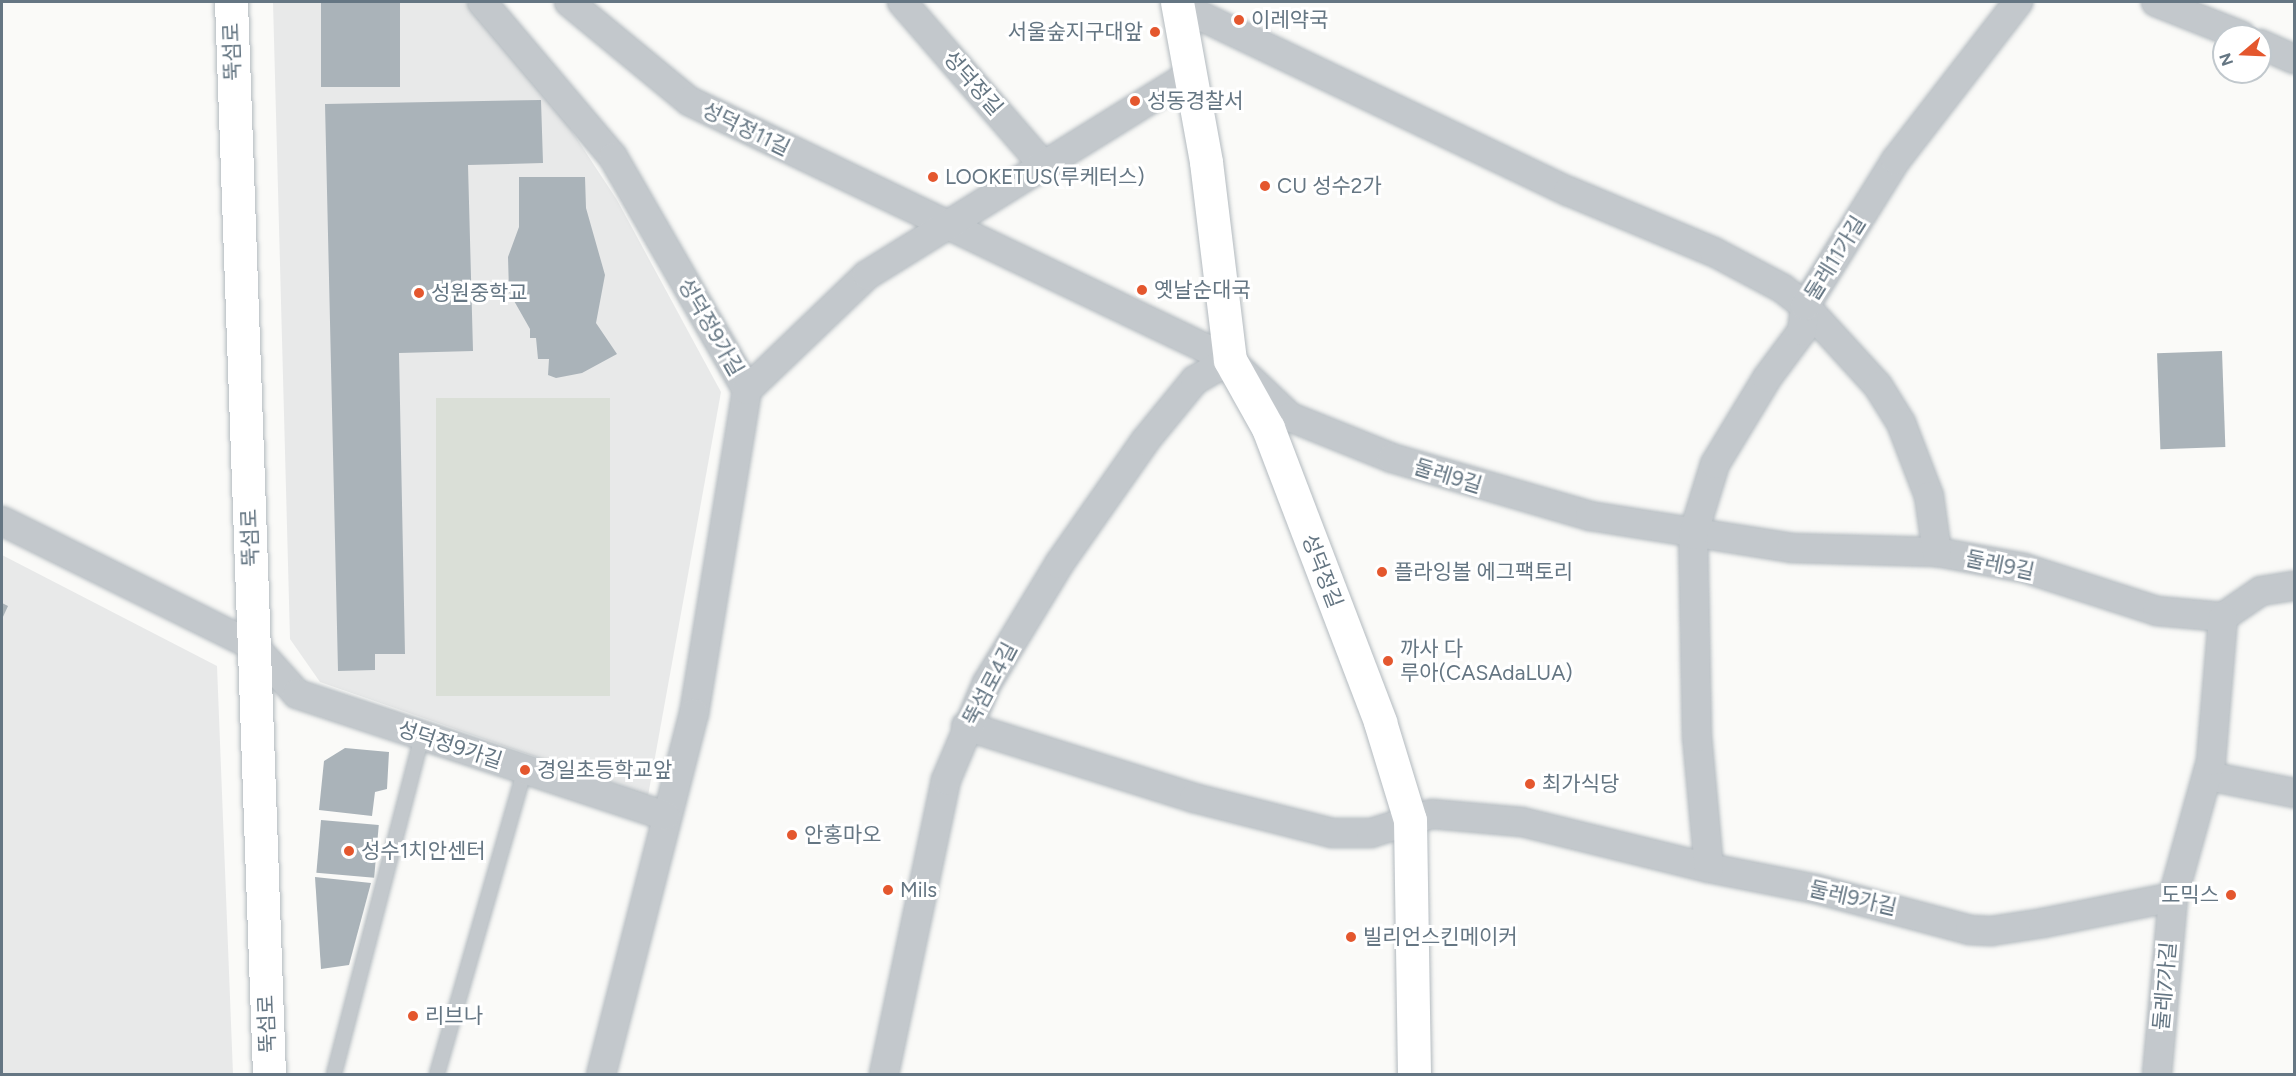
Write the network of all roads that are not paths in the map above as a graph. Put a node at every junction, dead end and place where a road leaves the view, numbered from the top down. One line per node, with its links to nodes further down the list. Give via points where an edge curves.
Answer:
1 (231, 2): 22 (street, 뚝섬로)
2 (482, 2): 16 (street, 성덕정9가길, via 613,157)
3 (569, 2): 13 (street, 성덕정11길, via 689,101)
4 (902, 2): 12 (street, 성덕정길)
5 (2018, 2): 14 (street, 둘레11가길, via 1896,160)
6 (2156, 2): 8 (street)
7 (1188, 9): 11 (street, 성덕정길); 14 (street, via 1568,191 1714,252 1782,288)
8 (2212, 24)
9 (2272, 49): 10 (street)
10 (2295, 59)
11 (1190, 75): 12 (street); 15 (street, 성덕정길, via 1206,162)
12 (1043, 165): 13 (street)
13 (945, 225): 15 (street, 성덕정11길); 16 (street, via 867,275)
14 (1805, 306): 18 (street, 둘레11가길, via 1803,331 1767,378 1714,464); 19 (street, via 1878,386 1901,423 1929,496)
15 (1230, 360): 18 (street, 둘레9길, via 1290,417 1392,458 1534,502); 23 (street, 뚝섬로4길, via 1195,380 1145,441 1059,564 987,683); 29 (street, 성덕정길, via 1268,428 1380,722)
16 (747, 390): 28 (street, 성덕정9가길, via 694,712)
17 (2, 521): 22 (street)
18 (1693, 535): 19 (street, 둘레9길, via 1791,548); 30 (street, via 1697,737)
19 (1937, 552): 21 (street, 둘레9길, via 2024,568 2157,611)
20 (2295, 586): 21 (street, via 2261,591)
21 (2223, 617): 26 (street)
22 (254, 646): 24 (street, 성덕정9가길, via 297,694); 32 (street, 뚝섬로)
23 (966, 726): 29 (street, 둘레9가길, via 1194,798 1332,833 1355,836); 36 (street, 뚝섬로4길, via 946,780)
24 (422, 736): 25 (street, 성덕정9가길); 33 (lane)
25 (525, 770): 28 (street, 성덕정9가길); 34 (lane)
26 (2208, 776): 27 (street); 31 (street)
27 (2295, 793)
28 (665, 816): 35 (street, 성덕정9가길)
29 (1410, 820): 30 (street, 둘레9가길, via 1432,814 1464,814 1522,822); 37 (street, 성덕정길)
30 (1709, 868): 31 (street, 둘레9가길, via 1816,889 1970,930 1991,931)
31 (2173, 897): 38 (street, 둘레7가길)
32 (275, 1072)
33 (334, 1074)
34 (437, 1074)
35 (601, 1074)
36 (884, 1074)
37 (1414, 1074)
38 (2157, 1074)

